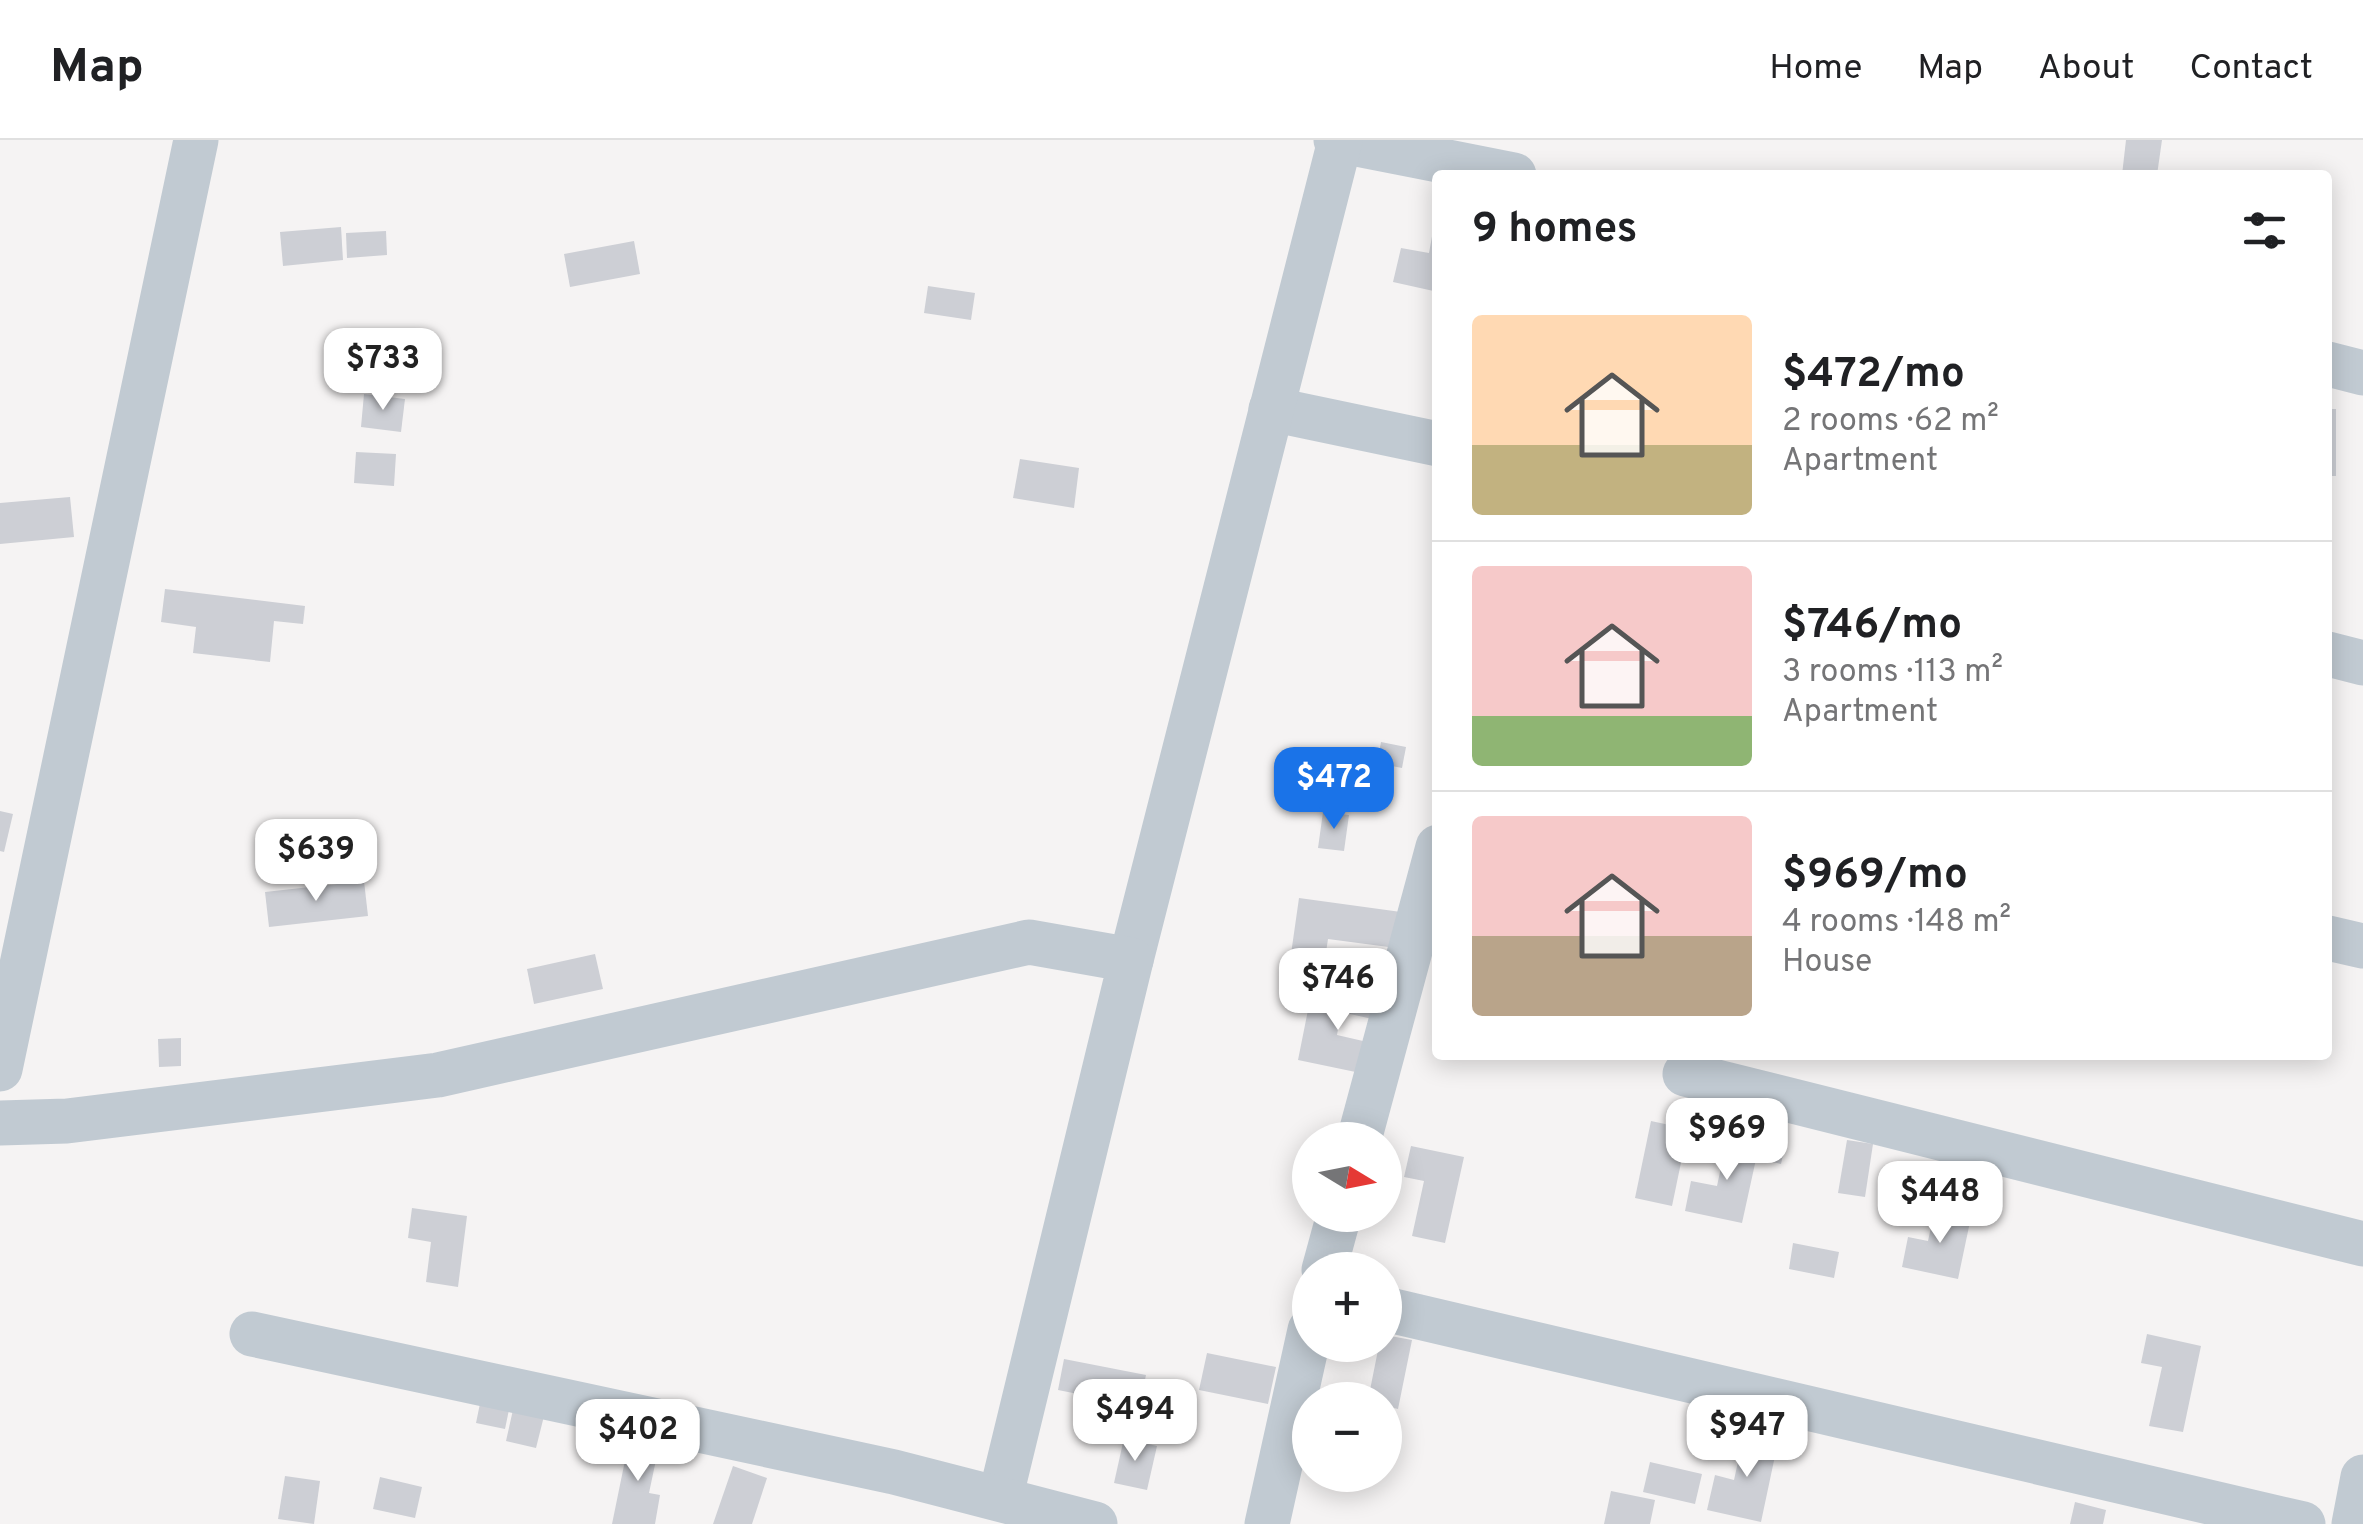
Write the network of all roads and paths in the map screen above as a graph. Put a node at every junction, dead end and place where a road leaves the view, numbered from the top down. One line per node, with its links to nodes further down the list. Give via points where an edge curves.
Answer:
1 (196, 140): 14 (street)
2 (1338, 140): 3 (street); 6 (street)
3 (1489, 170)
4 (2332, 365): 5 (street)
5 (2363, 373)
6 (1271, 409): 7 (street); 13 (street)
7 (1432, 443)
8 (2332, 655): 9 (street)
9 (2363, 663)
10 (1432, 868): 16 (street)
11 (2332, 939): 12 (street)
12 (2363, 946)
13 (1132, 960): 17 (street, via 1029,942 438,1075); 23 (street)
14 (0, 1070)
15 (1685, 1074): 18 (street)
16 (1364, 1122)
17 (0, 1123)
18 (2363, 1244)
19 (1402, 1312): 26 (street)
20 (252, 1334): 23 (street)
21 (1303, 1362): 25 (street)
22 (2363, 1477): 27 (street)
23 (1000, 1500): 24 (street)
24 (1095, 1524)
25 (1267, 1524)
26 (2304, 1524)
27 (2354, 1524)

